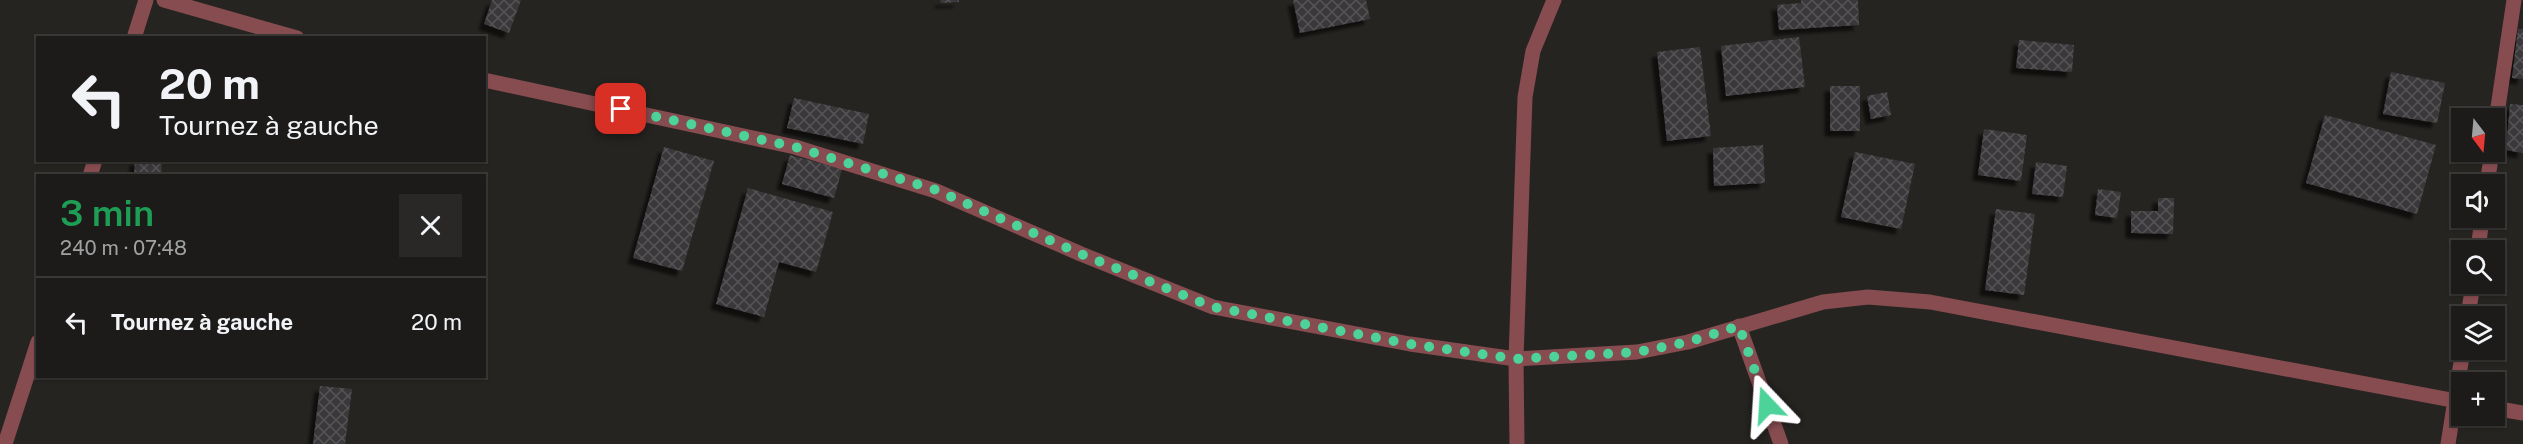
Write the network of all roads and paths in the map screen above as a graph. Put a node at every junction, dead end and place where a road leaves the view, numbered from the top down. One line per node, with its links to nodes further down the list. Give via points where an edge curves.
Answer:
1 (146, 0): 5 (street)
2 (164, 0): 6 (street)
3 (1554, 0): 11 (street, via 1533,51 1525,97)
4 (2514, 0): 8 (street)
5 (135, 36)
6 (290, 36)
7 (486, 80): 11 (street, via 795,147 936,190 1213,307 1410,344)
8 (2498, 108)
9 (1739, 326): 11 (street, via 1637,352); 12 (street, via 1823,302 1868,297 1930,302); 18 (street)
10 (36, 348): 16 (street)
11 (1516, 359): 17 (street)
12 (2451, 400)
13 (2505, 410): 14 (street)
14 (2523, 413)
15 (2453, 426): 19 (street)
16 (5, 444)
17 (1516, 444)
18 (1781, 444)
19 (2448, 444)

